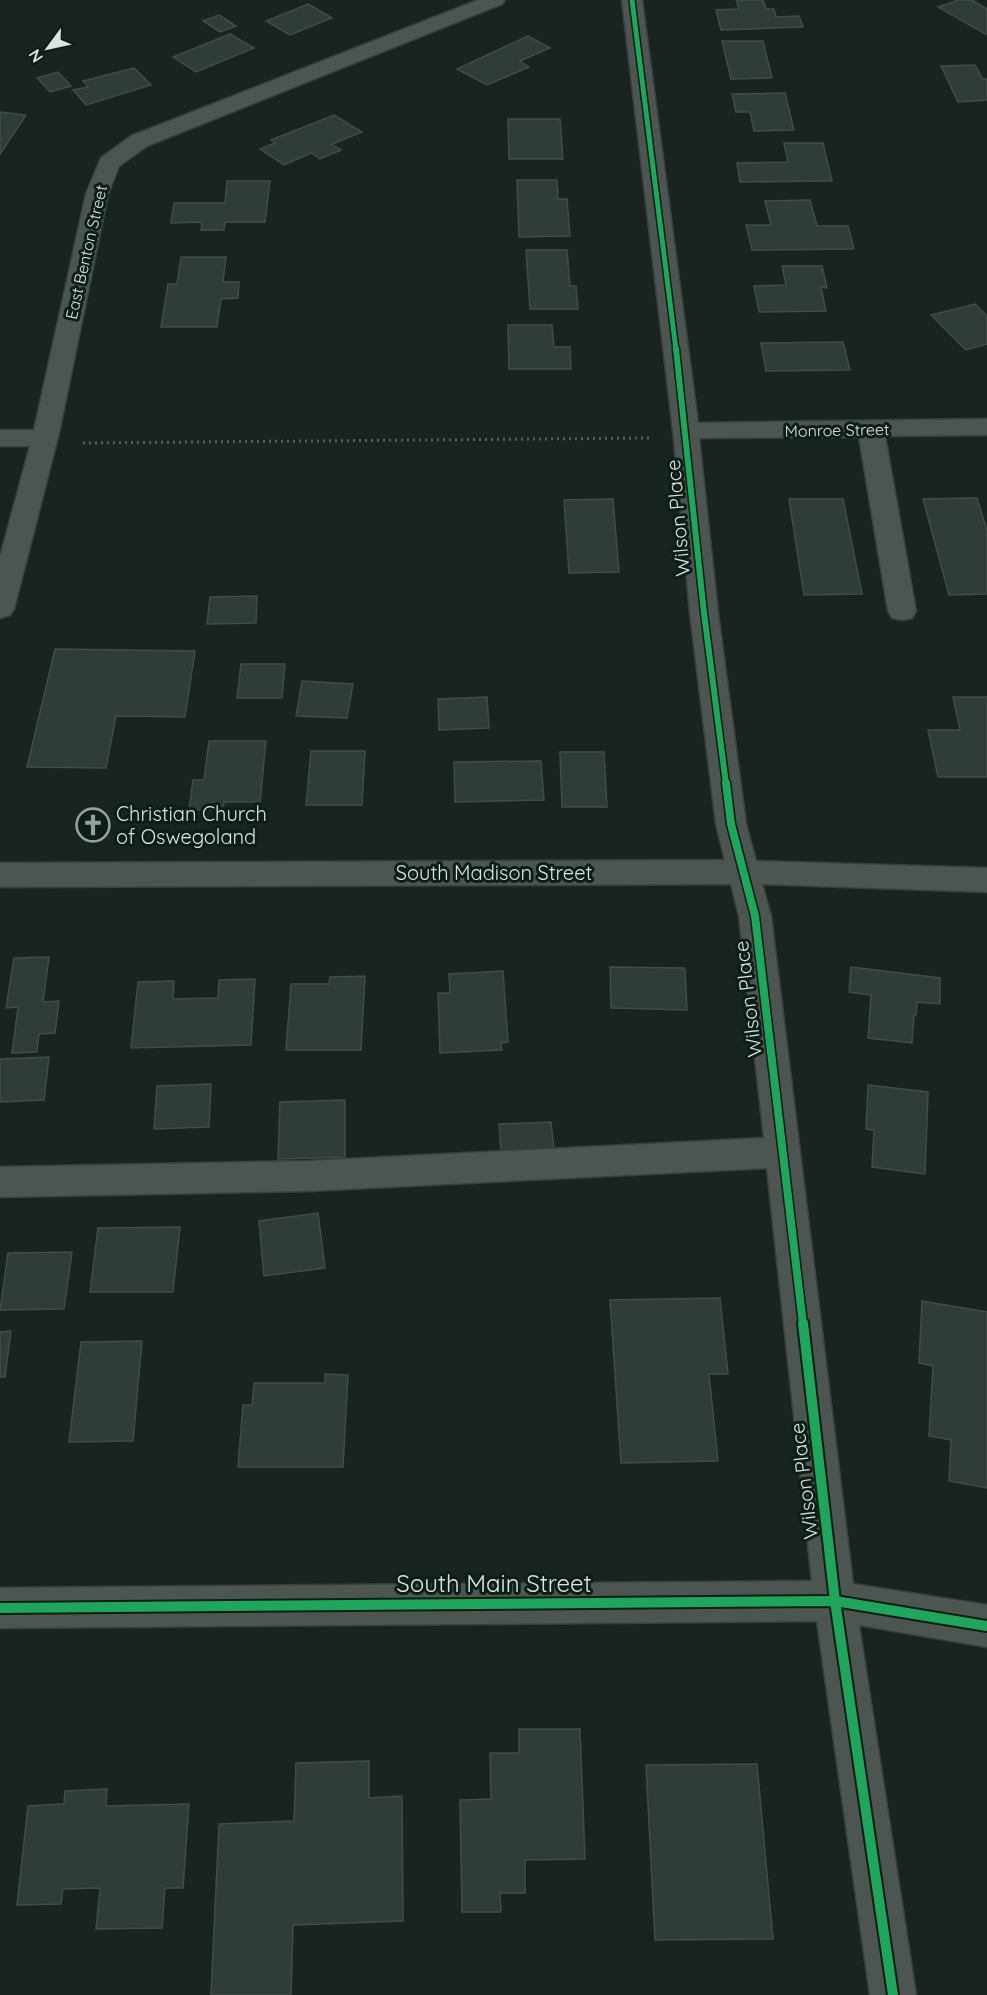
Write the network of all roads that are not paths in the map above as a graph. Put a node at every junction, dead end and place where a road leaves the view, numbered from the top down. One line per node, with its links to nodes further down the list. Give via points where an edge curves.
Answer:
1 (495, 0): 7 (street, East Benton Street, via 139,141 109,163 97,194)
2 (632, 0): 4 (street, Wilson Place)
3 (987, 427): 5 (street, Monroe Street)
4 (686, 430): 5 (street, Monroe Street); 10 (street, Wilson Place, via 731,824)
5 (871, 430): 9 (street)
6 (0, 438): 7 (street)
7 (44, 438): 8 (street, East Benton Street)
8 (0, 609)
9 (902, 611)
10 (744, 872): 11 (street, South Madison Street); 12 (street, South Madison Street); 13 (street, Wilson Place, via 755,916)
11 (0, 875)
12 (987, 880)
13 (783, 1152): 14 (street, via 308,1176); 15 (street, Wilson Place)
14 (0, 1182)
15 (835, 1601): 16 (street, South Main Street); 17 (street, South Main Street); 18 (street, Wilson Place)
16 (0, 1608)
17 (987, 1626)
18 (893, 1995)

